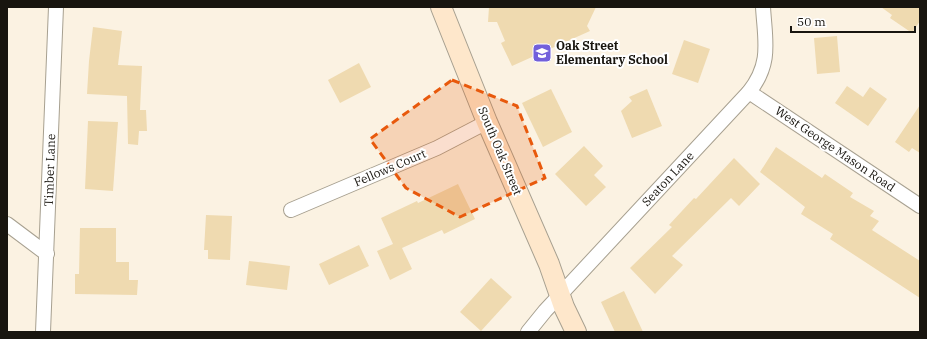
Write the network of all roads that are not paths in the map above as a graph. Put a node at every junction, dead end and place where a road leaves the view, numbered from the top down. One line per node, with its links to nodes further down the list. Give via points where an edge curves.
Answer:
1 (56, 7): 9 (street, Timber Lane)
2 (441, 7): 5 (street, South Oak Street)
3 (762, 7): 4 (street, Seaton Lane, via 766,52 764,66)
4 (749, 92): 6 (street, West George Mason Road); 10 (street, Seaton Lane)
5 (487, 122): 7 (street, Fellows Court, via 437,148); 10 (street, South Oak Street, via 549,264)
6 (920, 206)
7 (291, 210)
8 (7, 224): 9 (street)
9 (47, 254): 11 (street, Timber Lane)
10 (559, 296): 12 (street, Seaton Lane); 13 (street, South Oak Street)
11 (43, 332)
12 (528, 332)
13 (576, 332)

